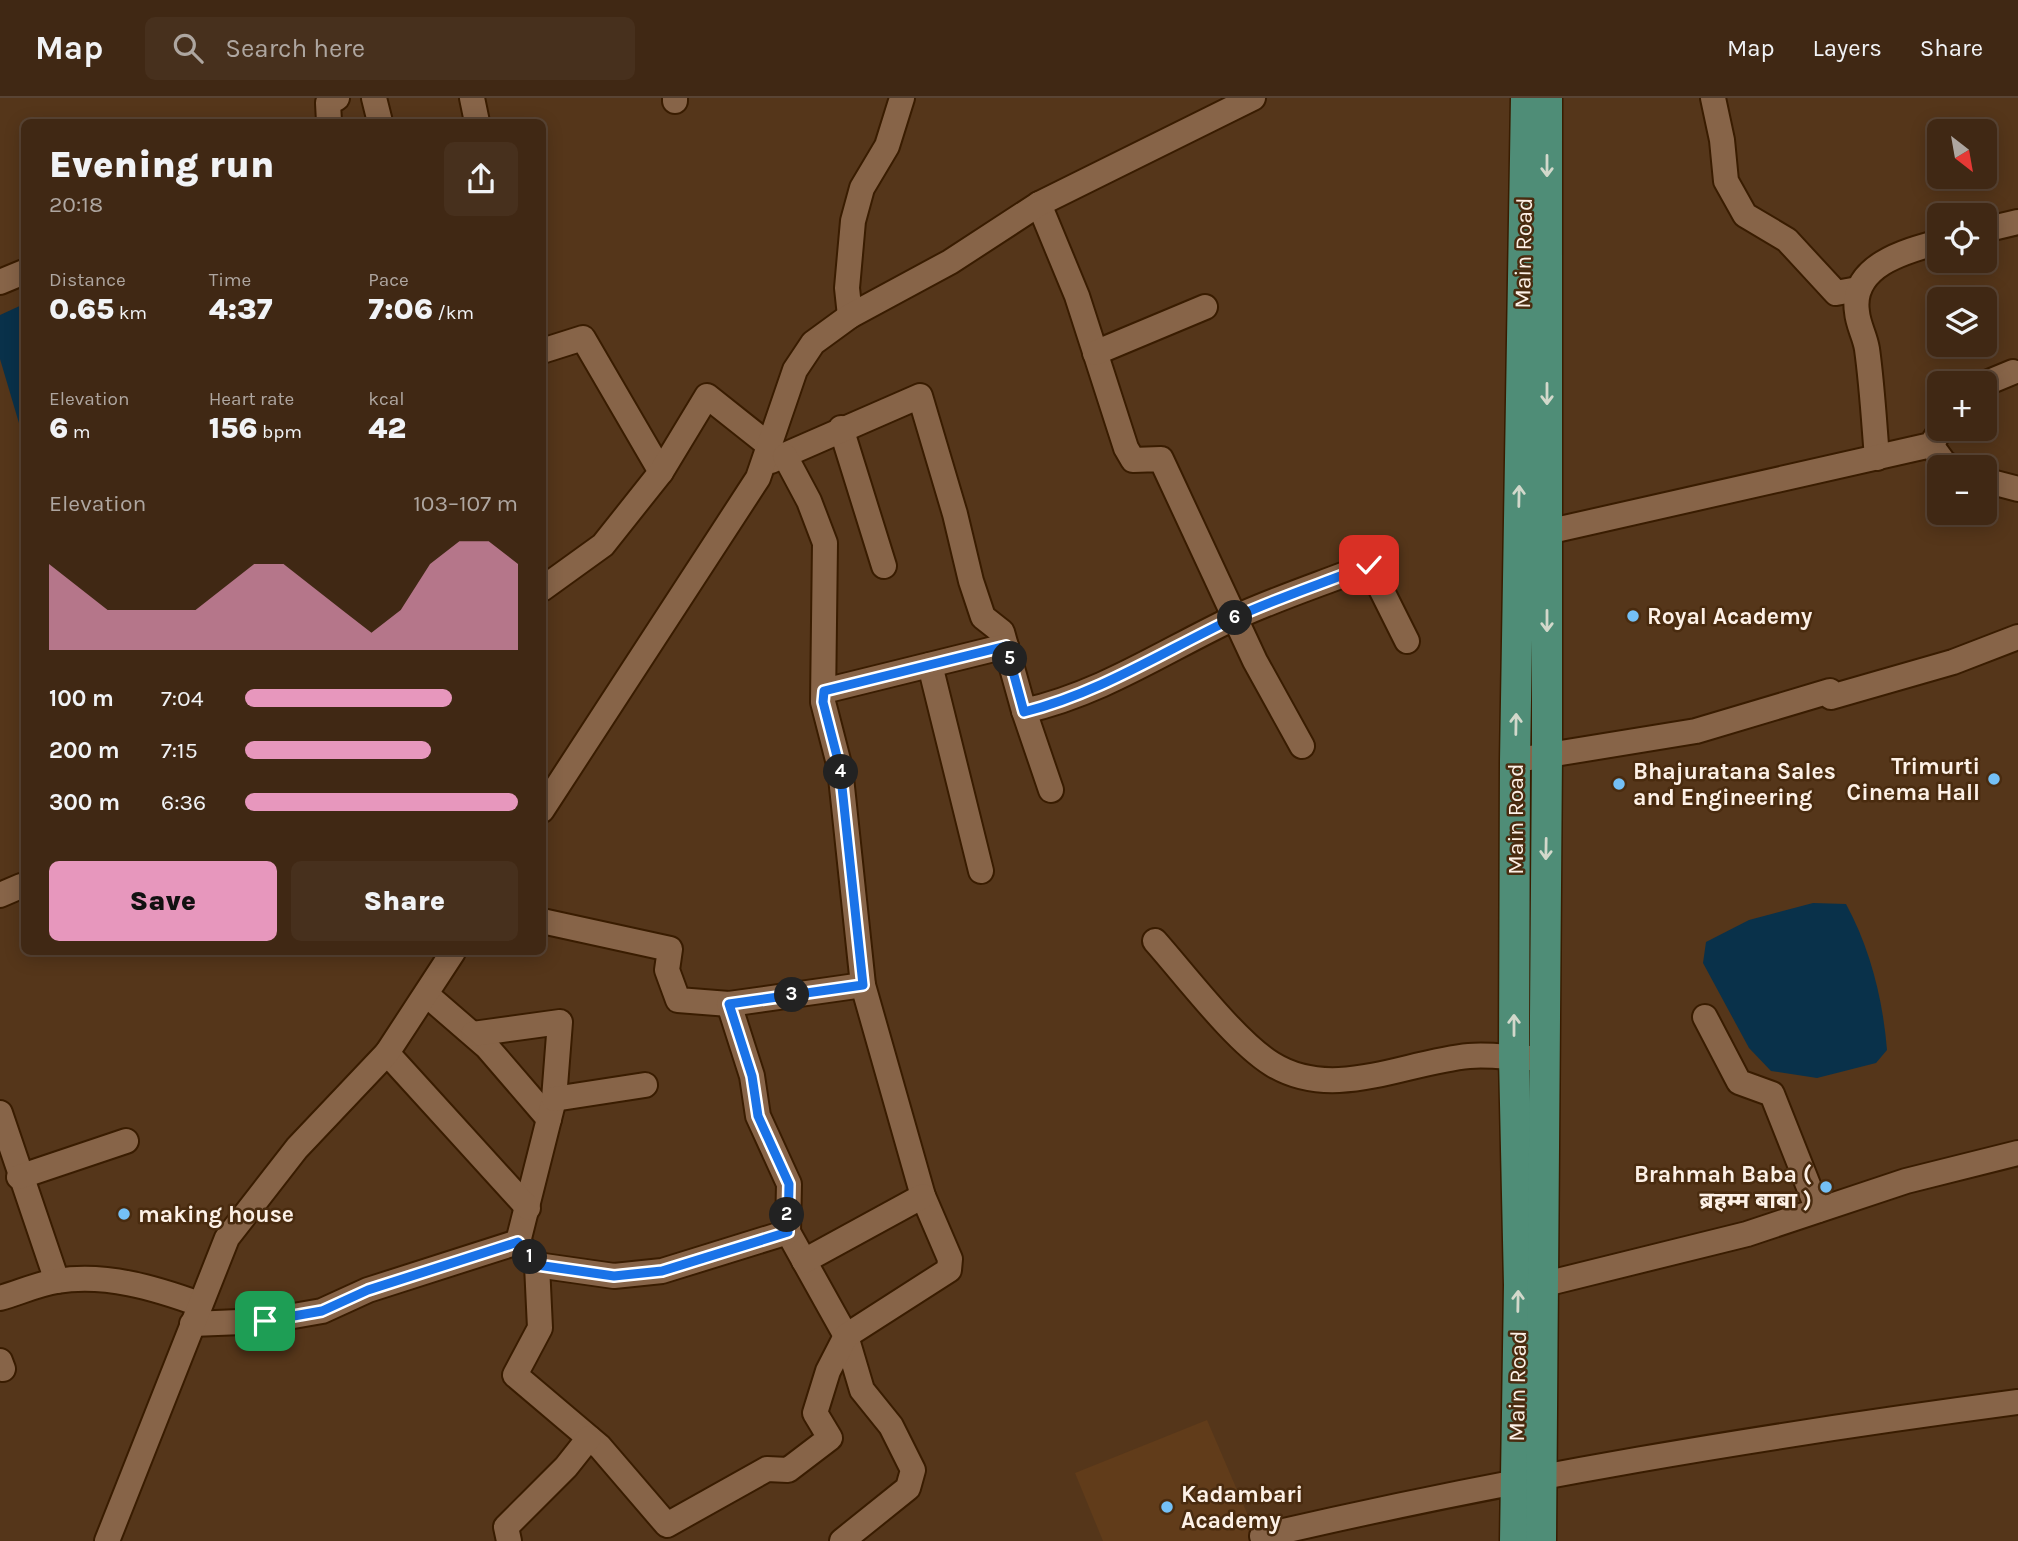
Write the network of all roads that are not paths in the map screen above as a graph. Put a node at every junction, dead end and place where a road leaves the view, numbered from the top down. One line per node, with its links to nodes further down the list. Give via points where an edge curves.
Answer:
1 (374, 98): 8 (street)
2 (472, 98): 9 (street)
3 (902, 98): 18 (street, via 887,146 862,188 853,222 847,288)
4 (1252, 98): 10 (street)
5 (1526, 98): 31 (main road, Main Road, one-way to 5)
6 (1548, 98): 30 (main road, Main Road, one-way to 30)
7 (1713, 98): 16 (street, via 1726,181 1745,215 1787,240 1836,293)
8 (379, 119)
9 (476, 119)
10 (1039, 204): 18 (street, via 950,262); 20 (street)
11 (2018, 222): 12 (street)
12 (1997, 227)
13 (1927, 245): 16 (street, via 1896,253 1880,263)
14 (21, 273): 15 (street)
15 (0, 282)
16 (1858, 289): 26 (street, via 1856,311 1866,345)
17 (1205, 307): 20 (street)
18 (850, 316): 25 (street, via 813,343 795,370)
19 (546, 350): 27 (street, via 583,338)
20 (1095, 353): 34 (street, via 1126,448 1133,460 1161,459)
21 (2013, 372): 22 (street)
22 (1997, 379)
23 (841, 428): 25 (street); 32 (street); 37 (street, via 920,396 983,617 1002,632)
24 (1927, 440): 26 (street)
25 (773, 455): 27 (street, via 707,396); 39 (street, via 809,501 825,543); 45 (street)
26 (1877, 457): 30 (street)
27 (661, 472): 33 (street, via 603,545)
28 (1997, 483): 29 (street)
29 (2018, 489)
30 (1547, 532): 31 (street); 42 (main road, Main Road, one-way to 42)
31 (1518, 538): 43 (main road, Main Road, one-way to 31)
32 (884, 566)
33 (546, 586)
34 (1235, 617): 36 (street, via 1369,565); 40 (street, via 1119,677 1063,702); 41 (street)
35 (2018, 637): 42 (street, via 1952,662 1831,697 1830,691 1696,731)
36 (1407, 641)
37 (1006, 646): 38 (street); 40 (street)
38 (930, 664): 39 (street); 46 (street)
39 (824, 691): 50 (street, via 844,793)
40 (1024, 712): 44 (street)
41 (1302, 746)
42 (1548, 756): 43 (street); 56 (main road, Main Road, one-way to 56)
43 (1515, 761): 56 (main road, Main Road, one-way to 43)
44 (1051, 790)
45 (546, 804)
46 (981, 872)
47 (546, 922): 52 (street, via 670,949 667,970 678,999)
48 (1154, 941): 56 (street, via 1238,1034 1272,1064 1311,1080 1336,1082 1470,1056)
49 (451, 955): 51 (street)
50 (863, 985): 52 (street); 63 (street)
51 (427, 995): 54 (street); 55 (street)
52 (729, 1004): 66 (street, via 752,1076 758,1116 789,1184)
53 (1705, 1017): 65 (street, via 1739,1082 1772,1094)
54 (473, 1034): 58 (street); 58 (street, via 561,1022)
55 (387, 1053): 64 (street); 73 (street, via 297,1147 227,1238)
56 (1529, 1058): 71 (main road, Main Road); 77 (main road, Main Road, one-way to 56, via 1518,1285)
57 (645, 1085): 58 (street)
58 (551, 1109): 64 (street)
59 (0, 1113): 62 (street)
60 (126, 1141): 62 (street)
61 (2018, 1153): 65 (street, via 1906,1181)
62 (19, 1177): 70 (street)
63 (923, 1196): 68 (street); 74 (street, via 950,1259 949,1270)
64 (528, 1208): 67 (street)
65 (1818, 1210): 71 (street, via 1747,1234)
66 (788, 1232): 68 (street); 69 (street, via 662,1271 614,1276)
67 (518, 1242): 69 (street); 73 (street, via 368,1290 322,1311 265,1321)
68 (804, 1261): 74 (street)
69 (537, 1265): 76 (street, via 540,1328 515,1375)
70 (57, 1281): 72 (street); 73 (street, via 114,1281 158,1289)
71 (1545, 1284): 77 (main road, Main Road)
72 (0, 1298)
73 (195, 1314): 79 (street)
74 (846, 1336): 76 (street, via 828,1371 815,1413 830,1438 788,1470 767,1469 667,1525); 81 (street, via 862,1390 891,1426 913,1469 908,1488)
75 (2018, 1402): 77 (street, via 1829,1427)
76 (590, 1438): 80 (street, via 506,1527)
77 (1528, 1478): 78 (street); 82 (main road, Main Road); 83 (main road, Main Road)
78 (1262, 1536)
79 (107, 1541)
80 (509, 1541)
81 (842, 1541)
82 (1515, 1541)
83 (1541, 1541)

